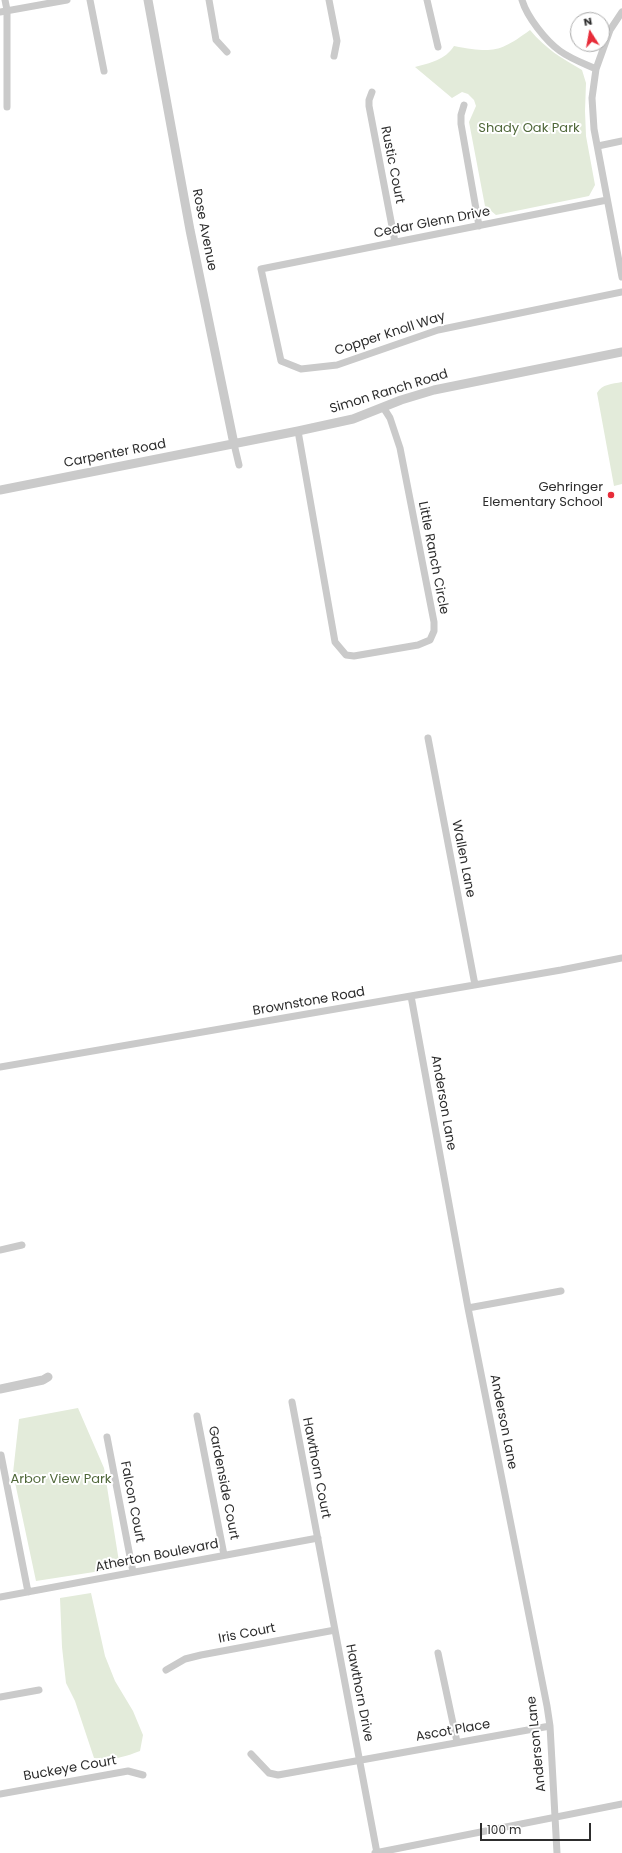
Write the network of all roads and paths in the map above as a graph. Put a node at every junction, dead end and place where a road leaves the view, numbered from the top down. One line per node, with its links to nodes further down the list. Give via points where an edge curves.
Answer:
1 (5, 0): 9 (street)
2 (67, 0): 9 (street)
3 (90, 0): 15 (street)
4 (148, 0): 30 (street, Rose Avenue, via 190,230)
5 (208, 0): 12 (street, via 216,40)
6 (329, 0): 13 (street, via 337,41)
7 (427, 0): 11 (street)
8 (522, 0): 14 (street, via 538,29 560,51)
9 (3, 11): 18 (street)
10 (622, 12): 14 (street, via 610,30)
11 (438, 46)
12 (227, 52)
13 (334, 56)
14 (596, 69): 20 (street, via 592,98)
15 (104, 71)
16 (372, 92): 23 (street, Rustic Court, via 369,106)
17 (464, 105): 22 (street, via 461,124)
18 (7, 107)
19 (622, 141): 20 (street)
20 (598, 146): 21 (street)
21 (607, 200): 22 (street, Cedar Glenn Drive); 25 (street)
22 (479, 226): 23 (street, Cedar Glenn Drive)
23 (395, 242): 24 (street, Cedar Glenn Drive)
24 (261, 269): 26 (street, Copper Knoll Way, via 281,361 301,369 337,365 438,330)
25 (622, 277)
26 (622, 292)
27 (622, 352): 28 (street, Simon Ranch Road, via 434,390)
28 (382, 408): 29 (street, Simon Ranch Road, via 353,419); 29 (street, Little Ranch Circle, via 390,418 400,448 434,622 430,640 418,645 354,656 346,655 335,642)
29 (298, 431): 30 (street, Simon Ranch Road)
30 (234, 444): 31 (street, Rose Avenue); 32 (street, Carpenter Road)
31 (239, 465)
32 (0, 490)
33 (428, 738): 35 (street, Wallen Lane)
34 (622, 958): 35 (street, Brownstone Road)
35 (475, 985): 36 (street, Brownstone Road)
36 (411, 996): 37 (street, Brownstone Road); 41 (street, Anderson Lane)
37 (0, 1067)
38 (22, 1245): 39 (street)
39 (0, 1250)
40 (561, 1290): 41 (street)
41 (468, 1308): 58 (street, Anderson Lane)
42 (0, 1383): 43 (street, via 42,1375 48,1377)
43 (0, 1389)
44 (292, 1402): 48 (street, Hawthorn Court)
45 (197, 1416): 49 (street, Gardenside Court)
46 (107, 1437): 50 (street, Falcon Court)
47 (1, 1455): 51 (street)
48 (318, 1538): 49 (street, Atherton Boulevard); 53 (street, Hawthorn Drive)
49 (224, 1555): 50 (street, Atherton Boulevard)
50 (133, 1572): 51 (street, Atherton Boulevard)
51 (28, 1592): 52 (street, Atherton Boulevard)
52 (0, 1597)
53 (335, 1630): 55 (street, Iris Court, via 201,1655 185,1659); 61 (street, Hawthorn Drive)
54 (438, 1653): 59 (street)
55 (166, 1670)
56 (39, 1690): 57 (street)
57 (0, 1697)
58 (550, 1726): 59 (street, Ascot Place); 65 (street, Anderson Lane)
59 (457, 1742): 61 (street, Ascot Place)
60 (251, 1754): 61 (street, Ascot Place, via 269,1773 278,1775)
61 (360, 1760): 66 (street, Hawthorn Drive)
62 (143, 1775): 63 (street, Buckeye Court, via 128,1771)
63 (0, 1794)
64 (622, 1804): 65 (street)
65 (556, 1817): 66 (street); 67 (street, Anderson Lane)
66 (377, 1853)
67 (557, 1853)

